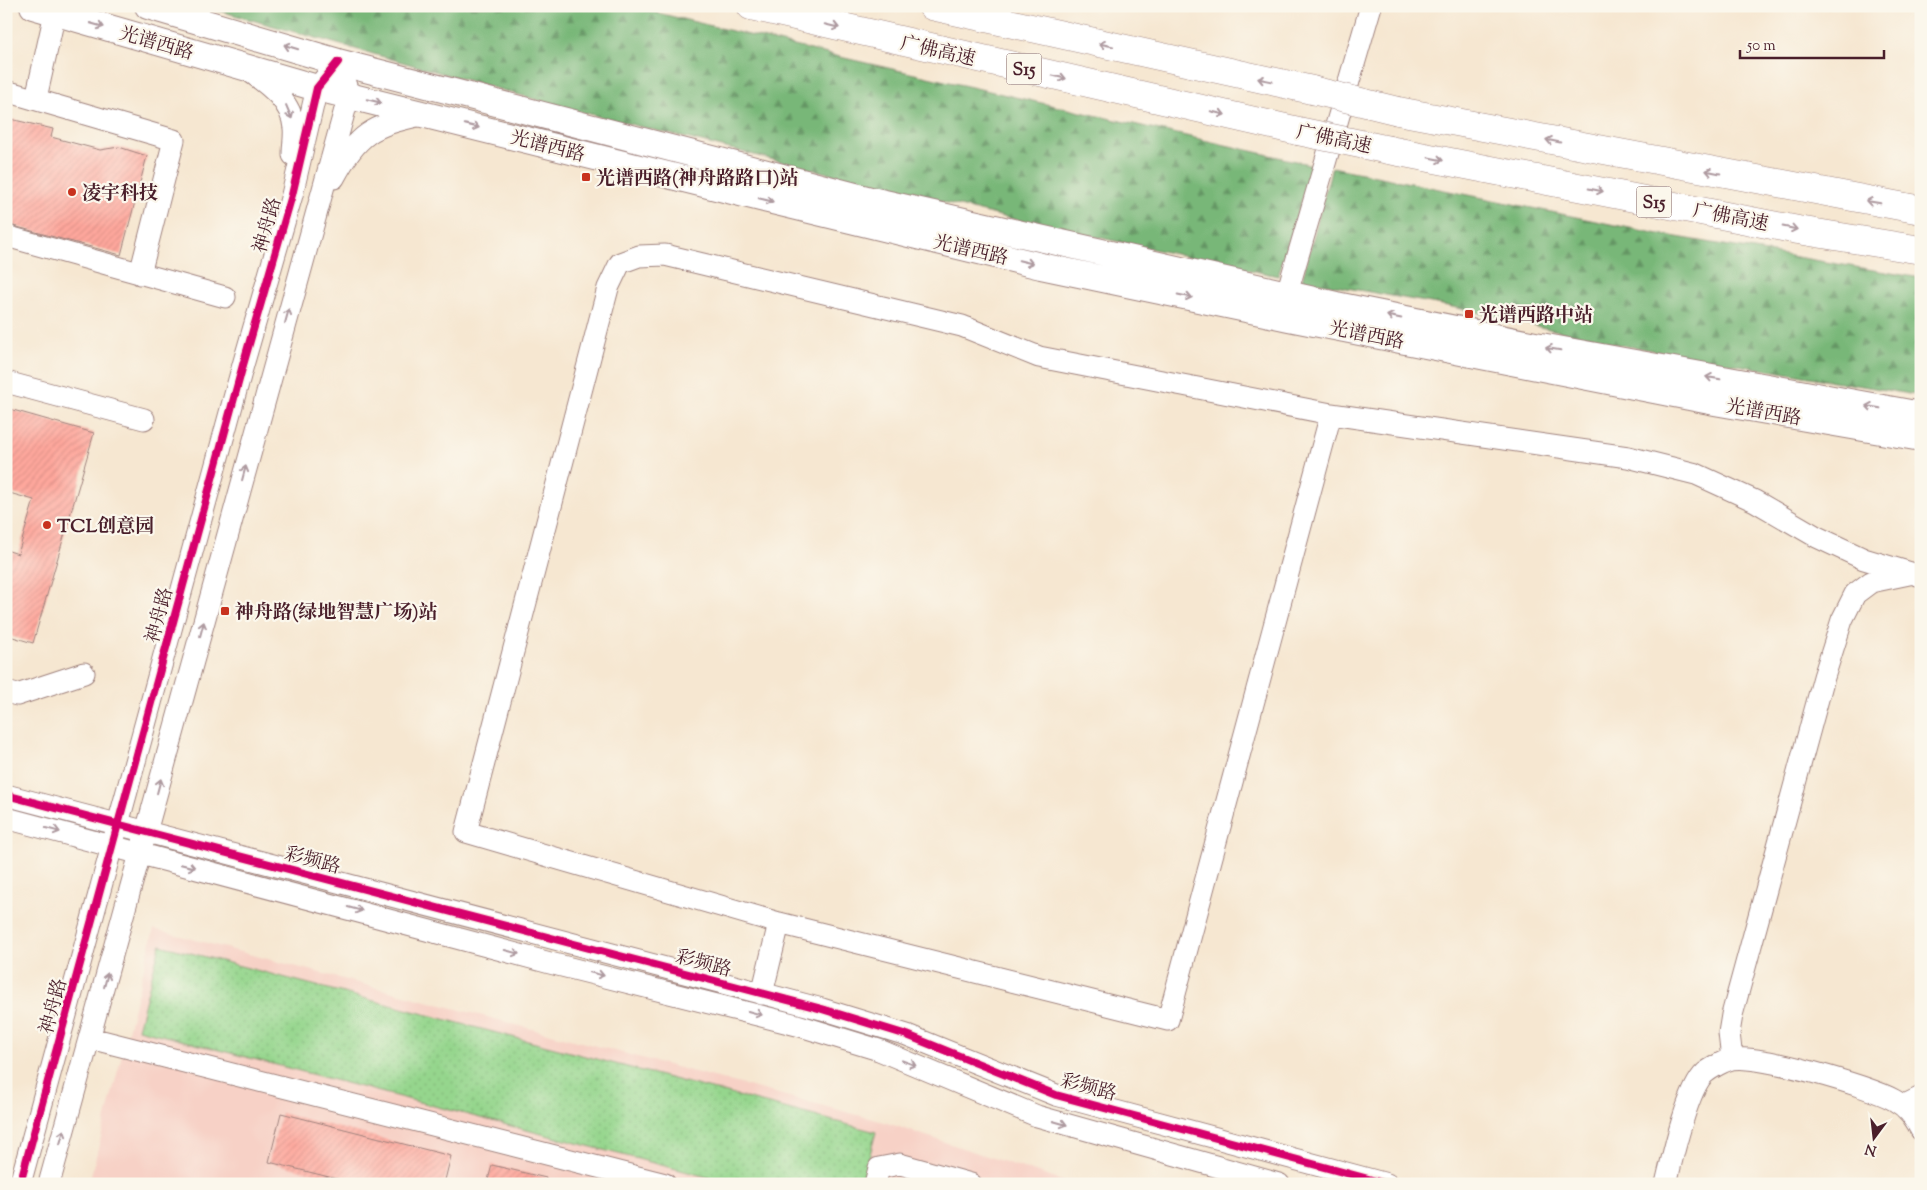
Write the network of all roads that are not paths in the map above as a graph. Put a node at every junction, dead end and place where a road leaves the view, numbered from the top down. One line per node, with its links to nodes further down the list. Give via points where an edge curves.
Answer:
1 (148, 6): 6 (main road, 光谱西路, one-way to 1)
2 (751, 6): 17 (highway, 广佛高速 / S15, one-way to 17, bridge, via 1388,150 1798,230)
3 (932, 6): 14 (highway, S15, one-way to 3, bridge, via 1398,111)
4 (1371, 6): 19 (street)
5 (44, 9): 7 (main road, 光谱西路, one-way to 7); 11 (street)
6 (338, 62): 8 (street, 神舟路); 10 (street); 19 (main road, 光谱西路, via 871,200)
7 (243, 66): 8 (main road, 光谱西路); 13 (street, one-way to 13, via 265,82 290,109 294,127)
8 (317, 88): 10 (main road, 光谱西路); 13 (street, 神舟路)
9 (6, 90): 11 (street)
10 (349, 95): 12 (main road, 光谱西路, one-way to 12); 15 (street)
11 (36, 98): 18 (street, via 174,140)
12 (425, 114): 15 (street, via 388,122 356,143 345,157); 25 (main road, 光谱西路, one-way to 25, via 1041,266 1696,399)
13 (292, 195): 31 (street, 神舟路)
14 (1921, 210)
15 (315, 214): 32 (street, one-way to 15)
16 (6, 236): 18 (street)
17 (1921, 250)
18 (140, 274): 20 (street)
19 (1287, 293): 23 (main road, 光谱西路, one-way to 19, via 1535,345)
20 (225, 297)
21 (6, 382): 24 (street)
22 (1331, 414): 26 (street, via 1628,457 1696,474 1755,501 1817,537 1864,559); 35 (street, via 1168,1020); 35 (street, via 1039,357 962,326 665,255 639,256 620,263 608,288 466,832)
23 (1921, 415)
24 (144, 419)
25 (1921, 438)
26 (1916, 575): 38 (street, via 1871,582 1855,594 1842,620 1732,1015 1728,1033)
27 (84, 673): 28 (street, via 17,695)
28 (6, 692)
29 (6, 795): 31 (street, 彩频路)
30 (6, 818): 33 (street, 彩频路, one-way to 33)
31 (116, 826): 32 (street, 彩频路); 33 (street, 神舟路)
32 (146, 833): 34 (street); 36 (street, 彩频路)
33 (111, 846): 34 (street, 彩频路); 41 (street, 神舟路)
34 (141, 854): 37 (street, one-way to 34); 46 (street, 彩频路, one-way to 46, via 798,1025 878,1050 1037,1116)
35 (779, 923): 36 (street)
36 (762, 994): 47 (street, 彩频路, via 907,1035 1056,1094)
37 (90, 1038): 42 (street, one-way to 37); 43 (street)
38 (1732, 1059): 39 (street, via 1764,1062 1852,1082 1894,1100); 48 (street, via 1704,1074 1690,1099)
39 (1912, 1102): 40 (street, via 1911,1113)
40 (1921, 1130)
41 (20, 1184)
42 (49, 1184)
43 (666, 1184)
44 (874, 1184): 45 (street, via 879,1168 900,1164)
45 (971, 1184)
46 (1279, 1184)
47 (1387, 1184)
48 (1666, 1184)

